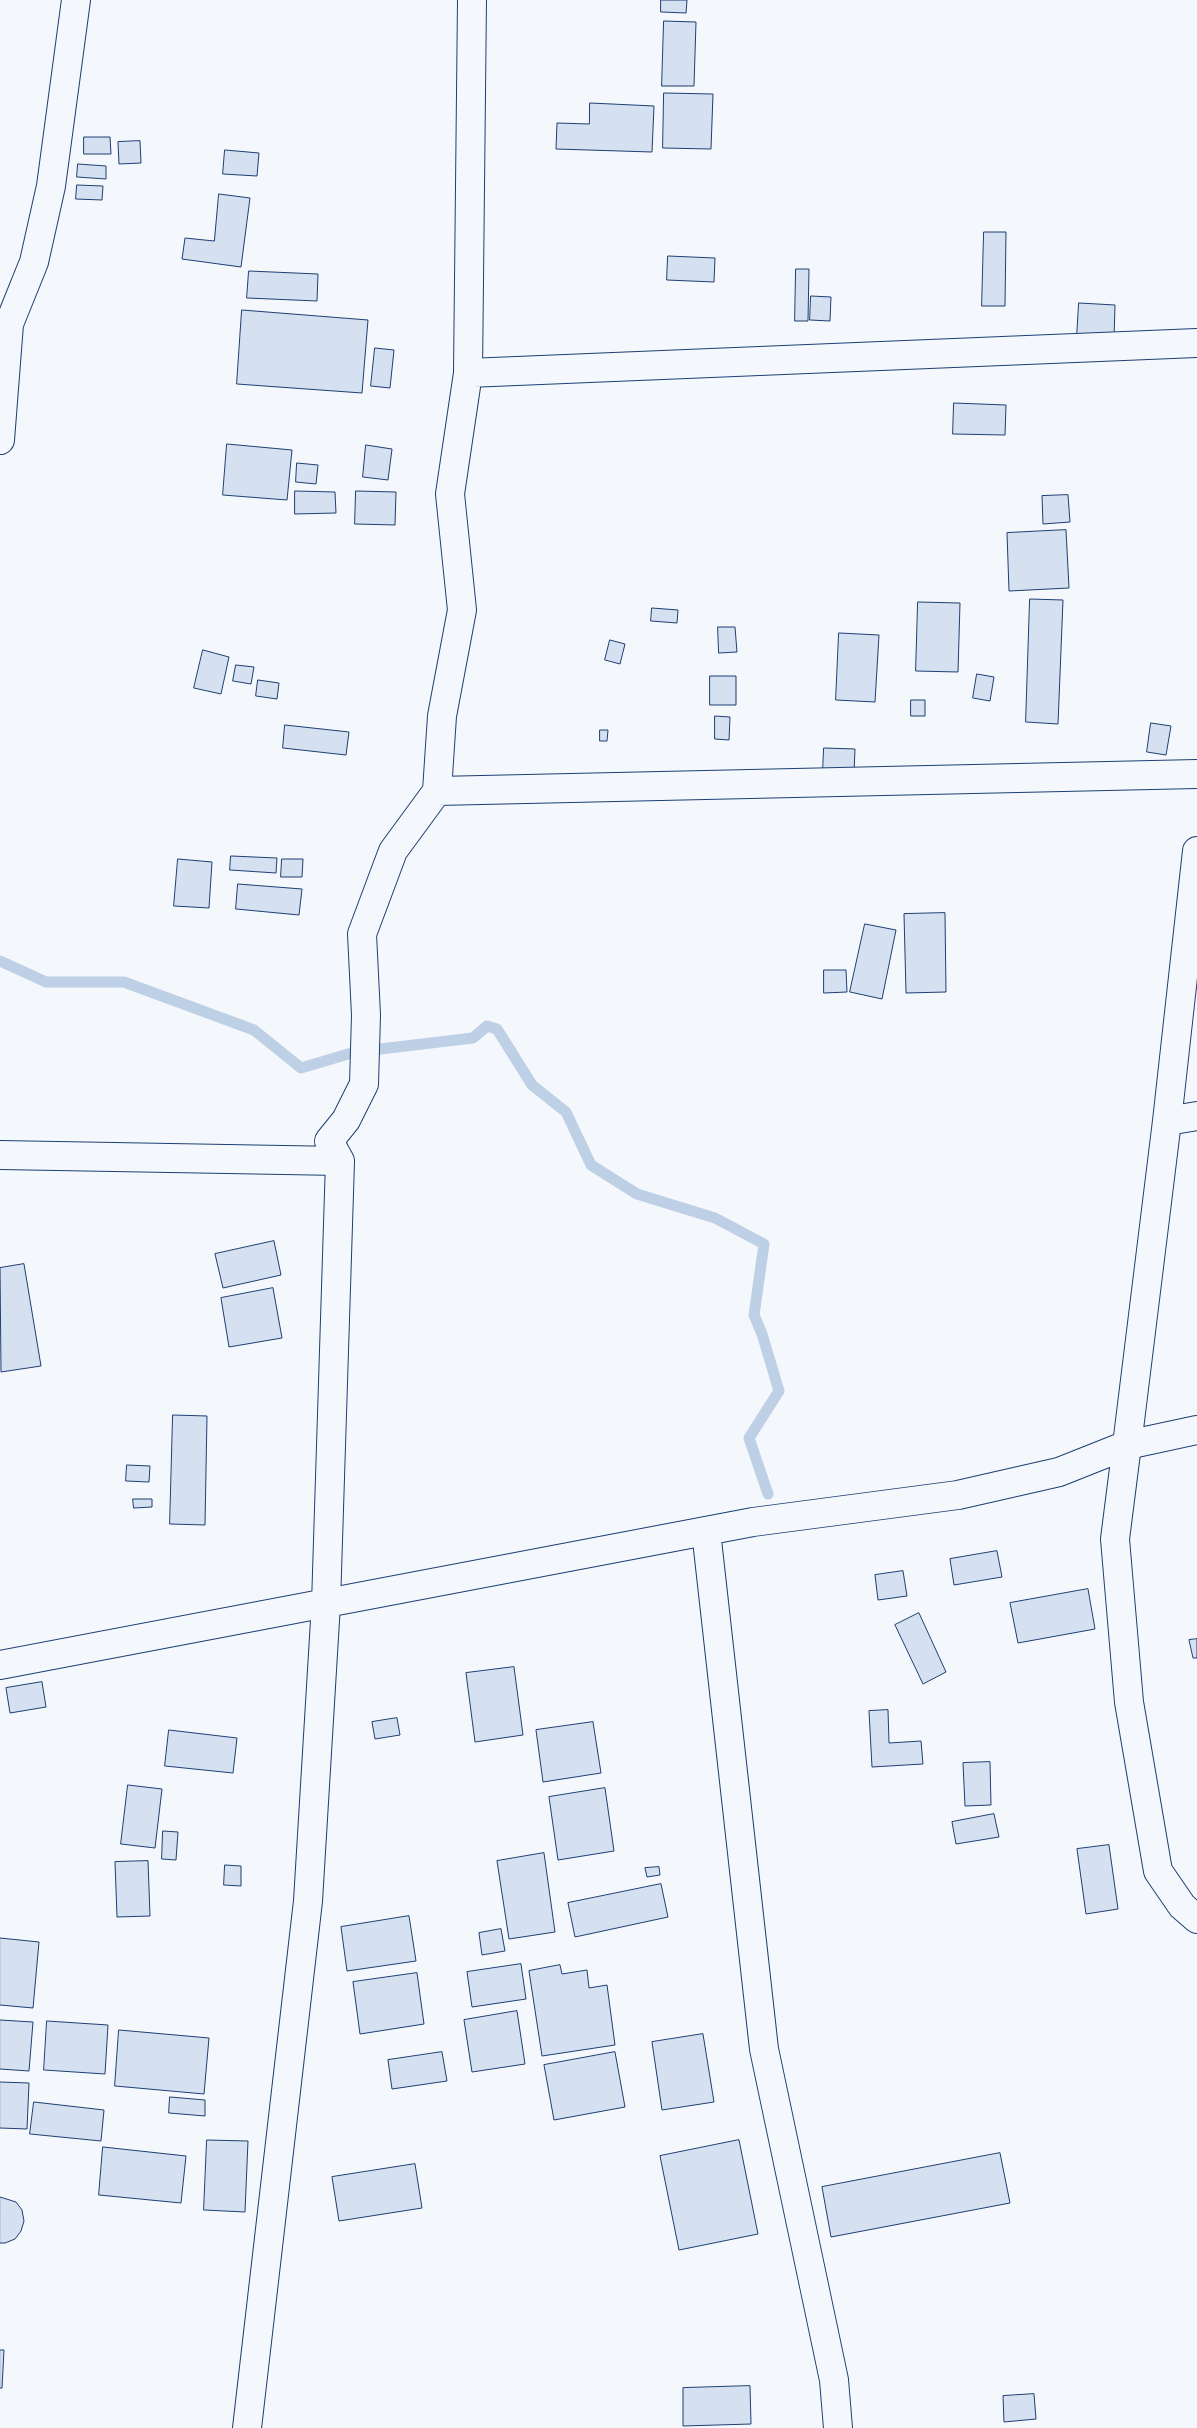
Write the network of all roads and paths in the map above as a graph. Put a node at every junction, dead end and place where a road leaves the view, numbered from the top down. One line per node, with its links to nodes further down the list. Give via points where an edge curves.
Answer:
1 (76, 0): 5 (street, via 51,186 34,262 10,324)
2 (472, 0): 4 (street)
3 (1197, 343): 4 (street)
4 (468, 373): 8 (street, via 450,494 462,610 442,716)
5 (3, 379): 6 (street)
6 (0, 440)
7 (1197, 774): 8 (street)
8 (437, 790): 13 (street, via 393,852 362,934 366,1014 364,1084 346,1120 329,1140)
9 (1197, 851): 11 (street)
10 (1197, 1116): 11 (street)
11 (1167, 1121): 15 (street)
12 (0, 1155): 13 (street)
13 (340, 1161): 17 (street)
14 (1197, 1430): 15 (street)
15 (1127, 1445): 16 (street, via 1059,1472 958,1494 753,1522); 19 (street, via 1115,1539 1128,1702 1158,1871)
16 (706, 1532): 17 (street); 21 (street, via 764,2049 834,2380)
17 (326, 1604): 18 (street); 20 (street, via 308,1901)
18 (0, 1666)
19 (1192, 1910)
20 (248, 2428)
21 (838, 2428)

